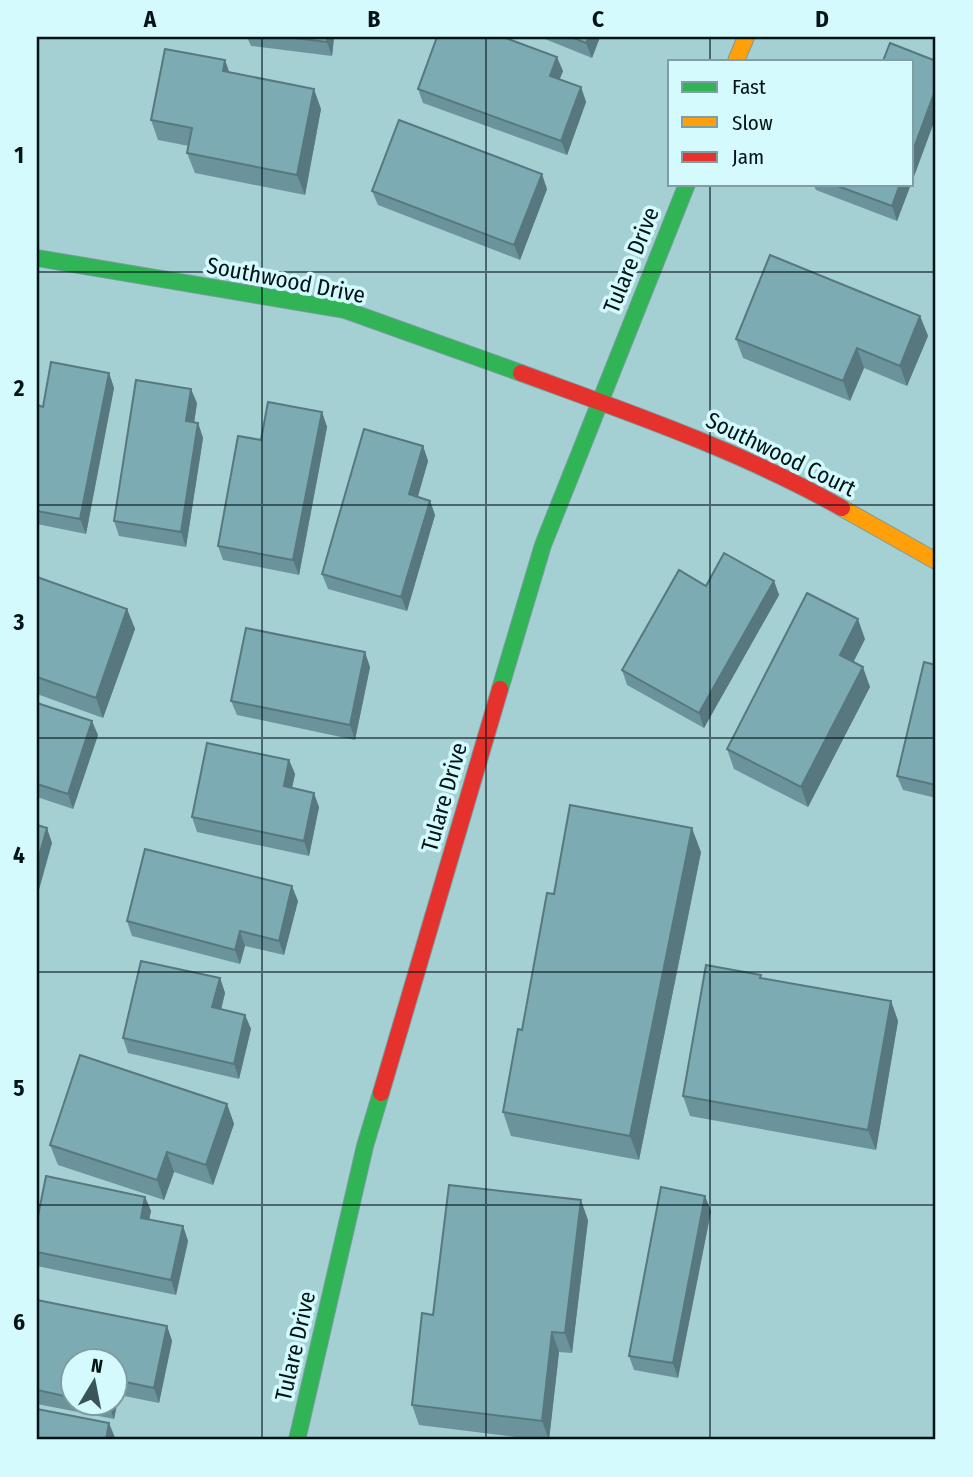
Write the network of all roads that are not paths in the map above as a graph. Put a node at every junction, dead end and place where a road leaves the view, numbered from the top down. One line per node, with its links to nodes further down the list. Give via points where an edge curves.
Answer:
1 (746, 37): 2 (street)
2 (736, 60)
3 (686, 186): 5 (street, Tulare Drive)
4 (37, 258): 5 (street, Southwood Drive, via 345,310)
5 (598, 402): 6 (street, Southwood Court, via 686,433 817,494); 7 (street, Tulare Drive, via 543,545 369,1133)
6 (936, 561)
7 (297, 1440)

